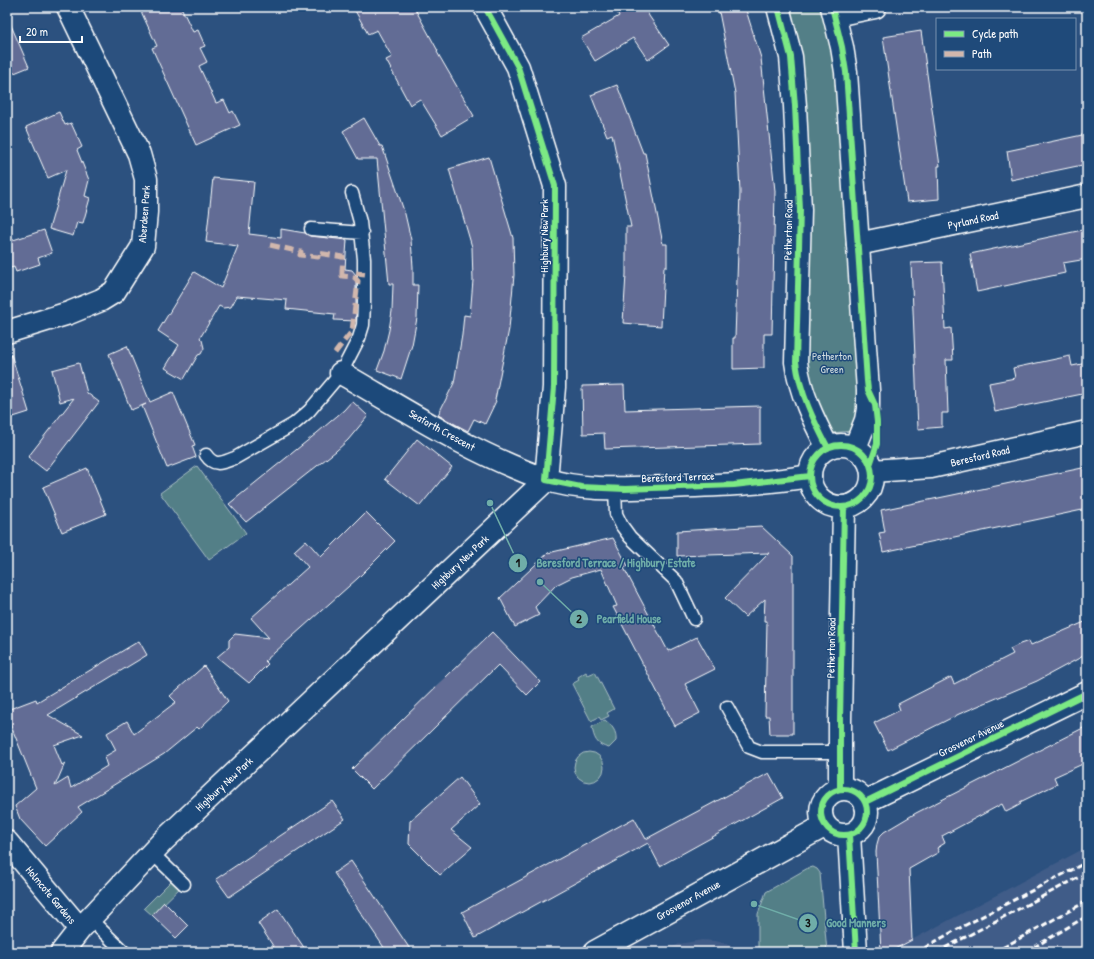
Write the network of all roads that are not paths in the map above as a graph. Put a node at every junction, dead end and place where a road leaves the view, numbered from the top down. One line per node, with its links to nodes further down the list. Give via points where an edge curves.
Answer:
1 (68, 7): 11 (street, Aberdeen Park, via 139,154 146,180 143,246 114,292 69,313)
2 (485, 7): 19 (street, Highbury New Park, via 518,67 555,186 554,387)
3 (778, 7): 14 (street, Petherton Road, via 791,58 795,106 800,210 796,362 798,380)
4 (875, 7): 5 (street)
5 (834, 11): 10 (street, via 846,72)
6 (352, 193): 9 (lane)
7 (1087, 196): 10 (street, Pyrland Road)
8 (311, 229): 9 (lane)
9 (362, 233): 12 (lane, via 365,285 363,324 359,338)
10 (858, 244): 15 (street, via 868,409)
11 (7, 332)
12 (341, 373): 16 (lane, via 309,411 294,424 226,462 213,462); 19 (street, Seaforth Crescent, via 473,448)
13 (1087, 432): 17 (street, Beresford Road, via 932,467)
14 (828, 448): 15 (street, via 838,445); 18 (street, via 813,464)
15 (855, 448): 17 (street, via 866,457)
16 (206, 455)
17 (872, 471): 21 (street, via 867,494 852,506)
18 (810, 476): 20 (street, Beresford Terrace, via 734,485); 21 (street, via 814,491 821,499 830,505)
19 (546, 480): 20 (street, Beresford Terrace, via 581,487); 31 (street, Highbury New Park)
20 (615, 488): 22 (lane, via 616,514 622,526 676,581)
21 (844, 507): 25 (street, Petherton Road)
22 (694, 619)
23 (1087, 693): 27 (street, Grosvenor Avenue)
24 (727, 707): 25 (lane, via 749,747 762,752)
25 (840, 752): 26 (street, Petherton Road)
26 (840, 789): 27 (street, via 852,790); 28 (street, via 826,796 822,803 820,811)
27 (865, 802): 29 (street, via 865,822 856,833)
28 (824, 826): 29 (street, via 835,834); 36 (street, Grosvenor Avenue)
29 (849, 835): 37 (street)
30 (7, 842): 33 (street, Holmcote Gardens)
31 (152, 853): 32 (lane); 33 (street, Highbury New Park)
32 (184, 884)
33 (85, 924): 34 (street, Highbury New Park); 35 (lane)
34 (62, 952)
35 (124, 952)
36 (595, 952)
37 (856, 952)

